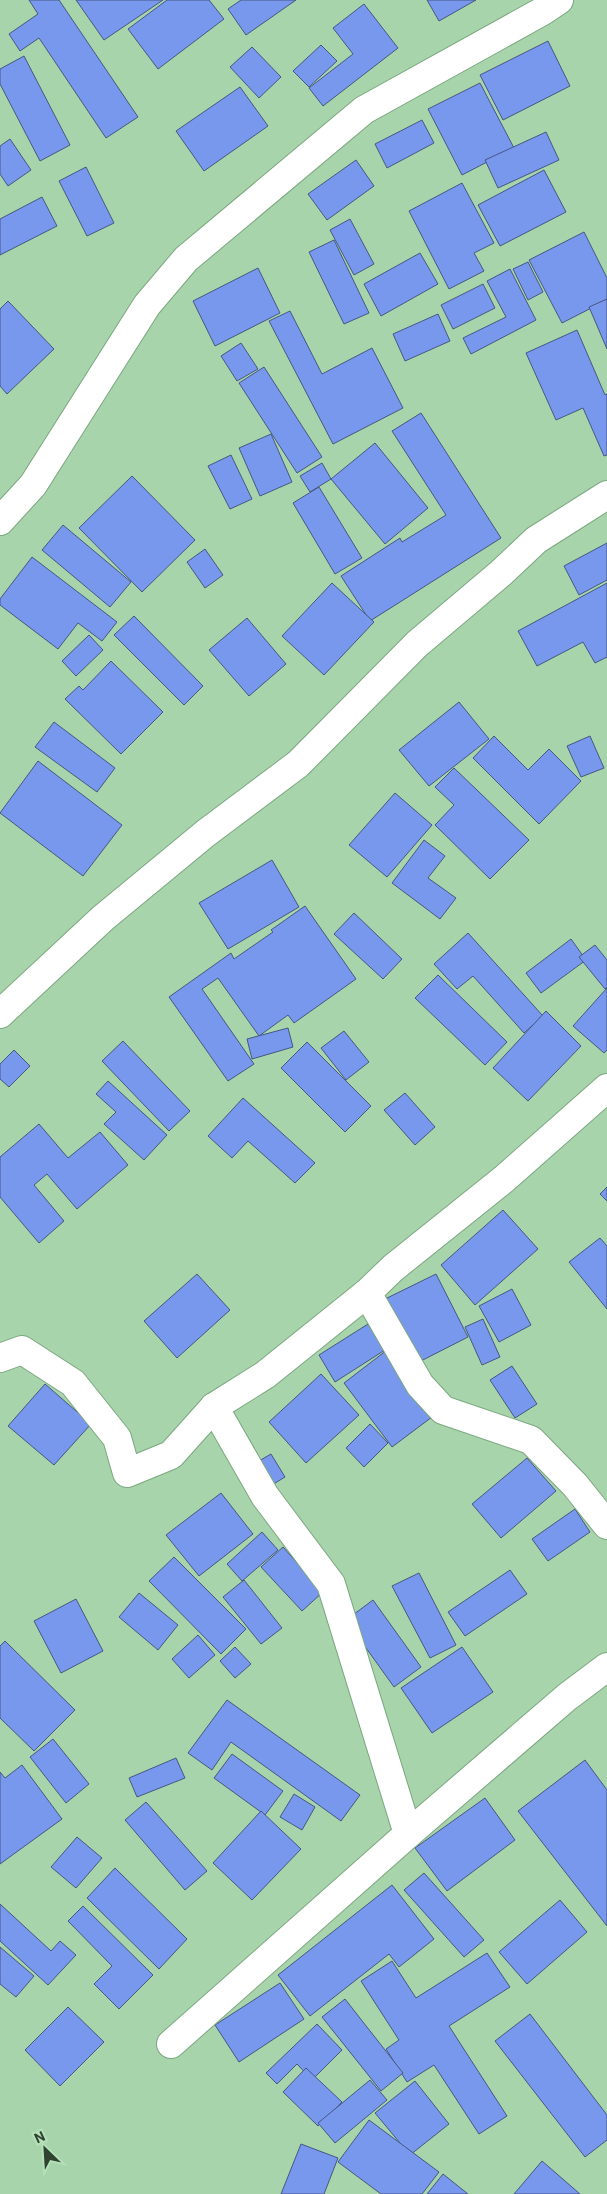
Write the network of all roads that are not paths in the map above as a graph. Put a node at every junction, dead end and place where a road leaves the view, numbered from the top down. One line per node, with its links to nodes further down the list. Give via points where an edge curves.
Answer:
1 (559, 0): 3 (street, via 364,110 186,259 146,305 33,485)
2 (607, 495): 4 (street, via 536,540 417,644 298,764 206,833 103,918)
3 (0, 521)
4 (0, 1014)
5 (607, 1088): 6 (street)
6 (367, 1293): 8 (street, via 265,1375); 9 (street, via 420,1385 443,1410 531,1440 575,1485)
7 (0, 1358): 8 (street, via 22,1350 73,1383 117,1438 127,1473 171,1455)
8 (214, 1407): 11 (street, via 265,1496 331,1584)
9 (607, 1525)
10 (607, 1667): 11 (street, via 567,1697)
11 (408, 1834): 12 (street)
12 (171, 2044)

